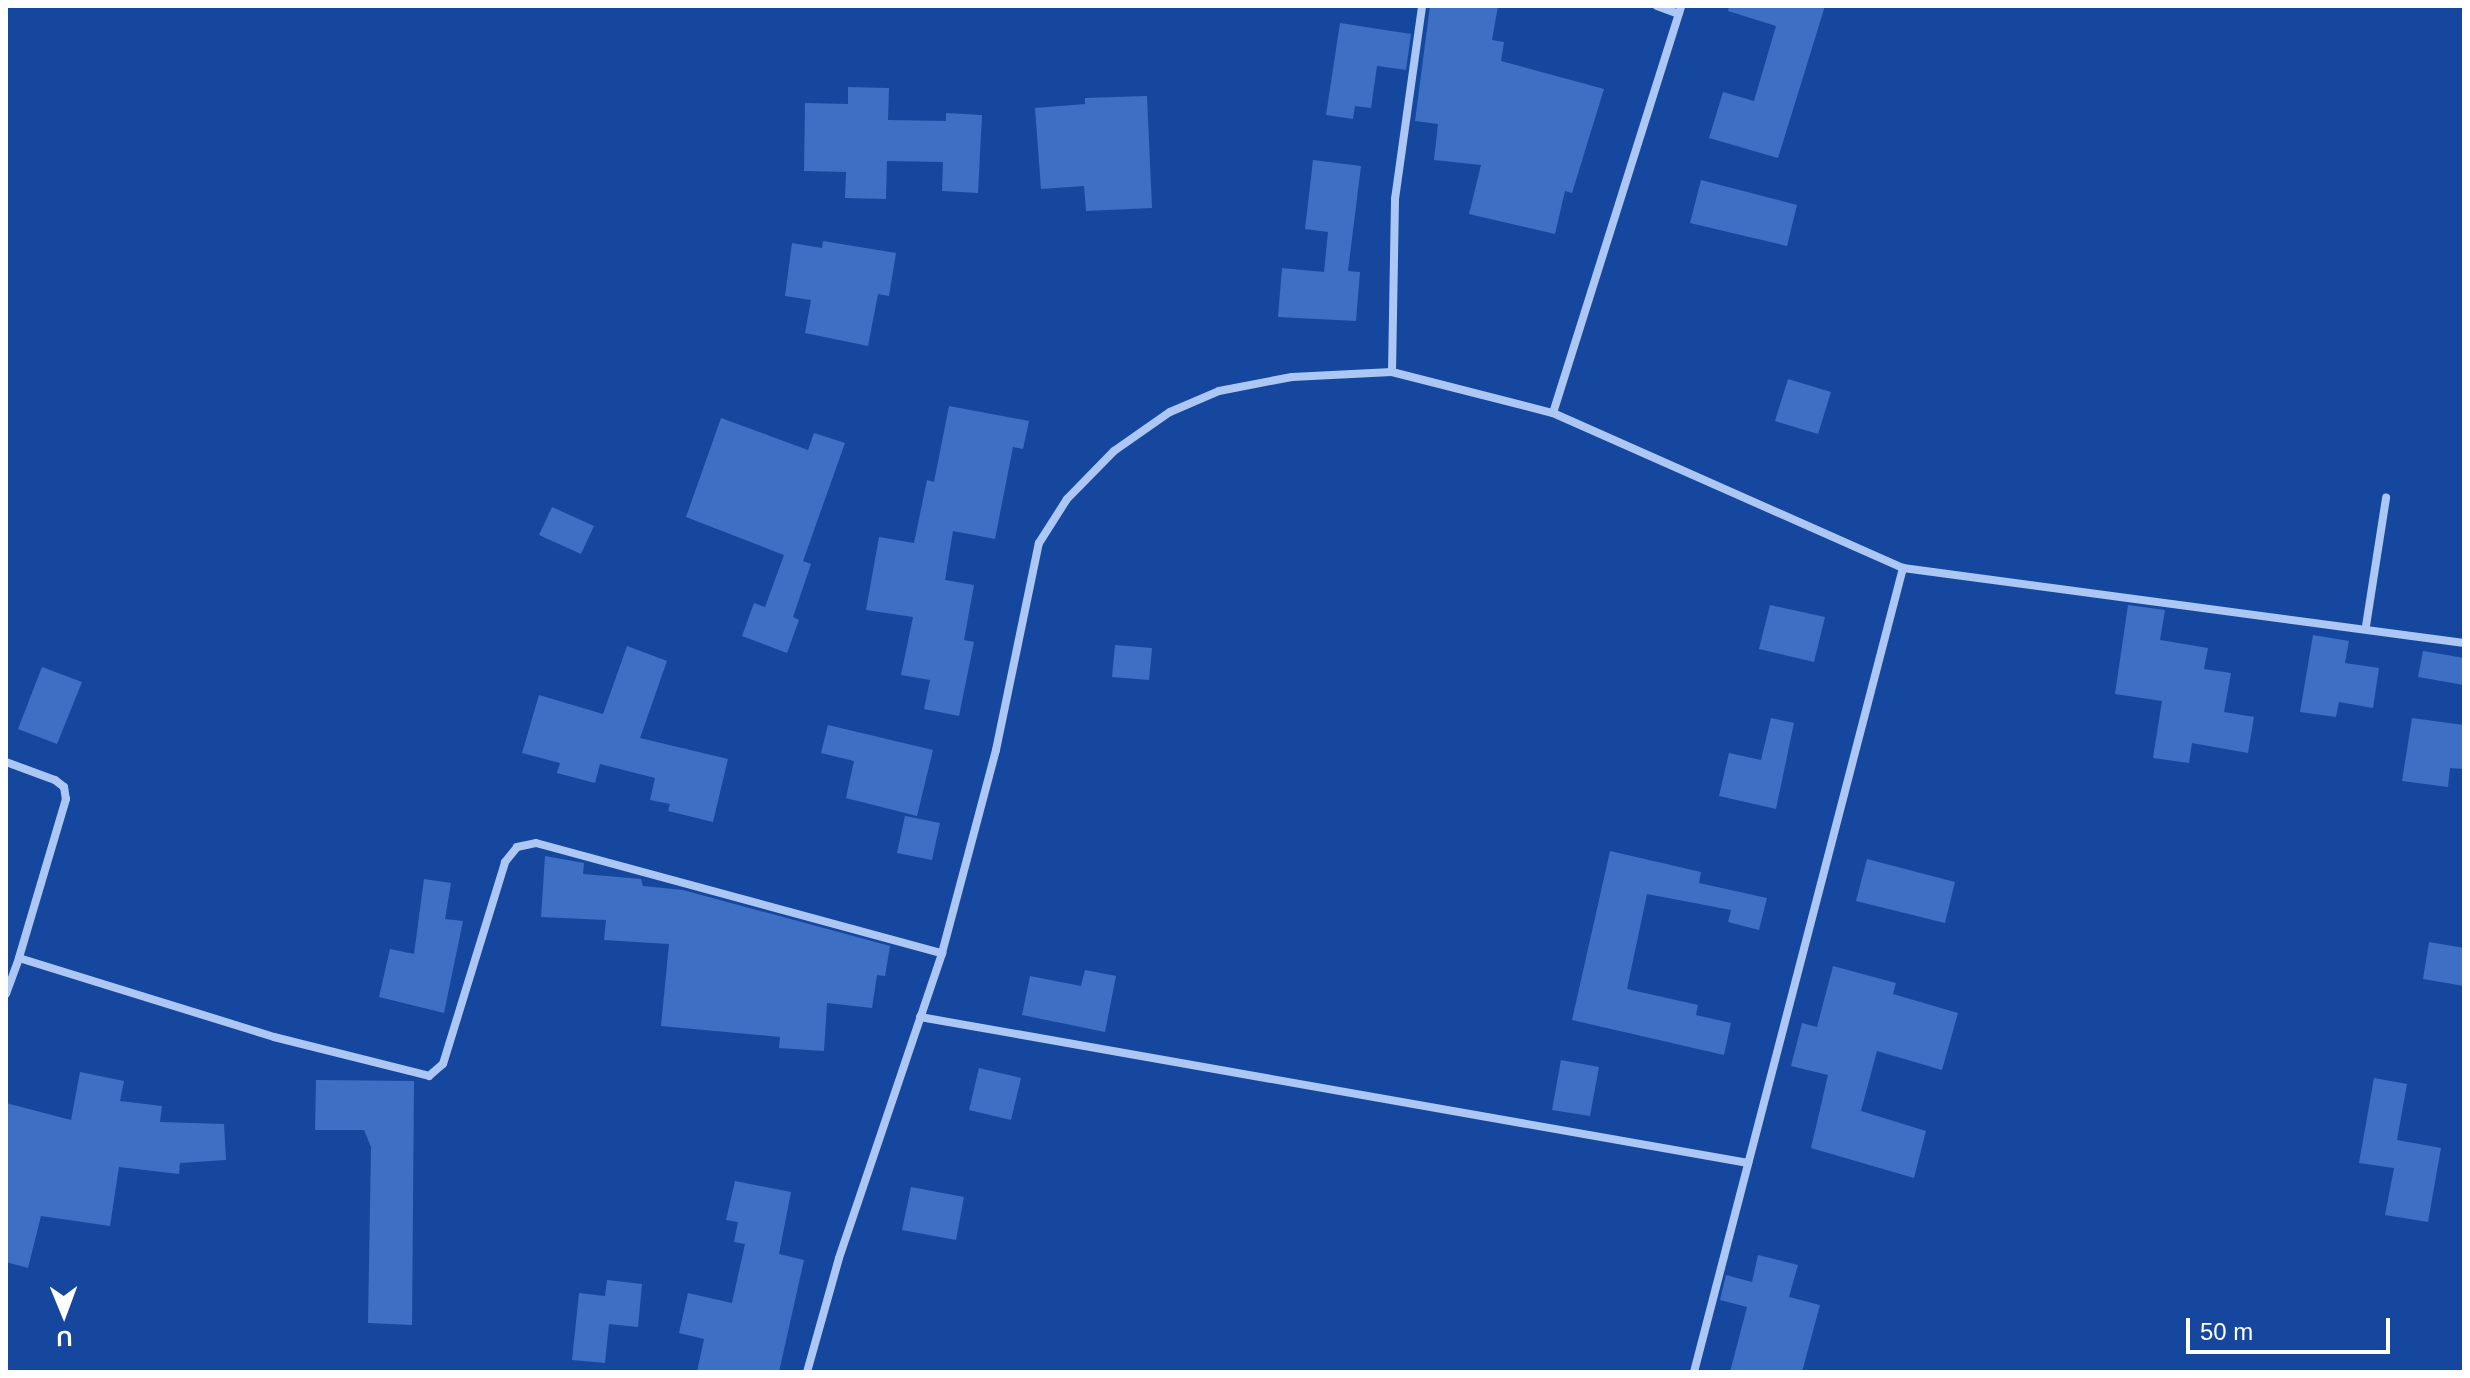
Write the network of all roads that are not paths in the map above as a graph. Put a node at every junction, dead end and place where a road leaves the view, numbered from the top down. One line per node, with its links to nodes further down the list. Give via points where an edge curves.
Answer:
1 (1422, 6): 4 (street, via 1395,199)
2 (1657, 6): 3 (street)
3 (1680, 10): 5 (street)
4 (1392, 372): 5 (street); 11 (street, via 1292,377 1219,391 1170,412 1114,451 1067,499 1039,543 996,750)
5 (1553, 413): 7 (street)
6 (2386, 498): 8 (street)
7 (1903, 568): 8 (street); 15 (street)
8 (2366, 626): 9 (street)
9 (2464, 643)
10 (6, 762): 12 (street, via 55,780 64,787 66,799)
11 (942, 953): 12 (street, via 564,849 536,843 517,847 505,862 488,909 443,1064 429,1076 274,1037); 14 (street)
12 (19, 958): 13 (street)
13 (6, 994)
14 (920, 1017): 15 (street); 16 (street, via 839,1258)
15 (1748, 1163): 17 (street)
16 (807, 1372)
17 (1694, 1372)

